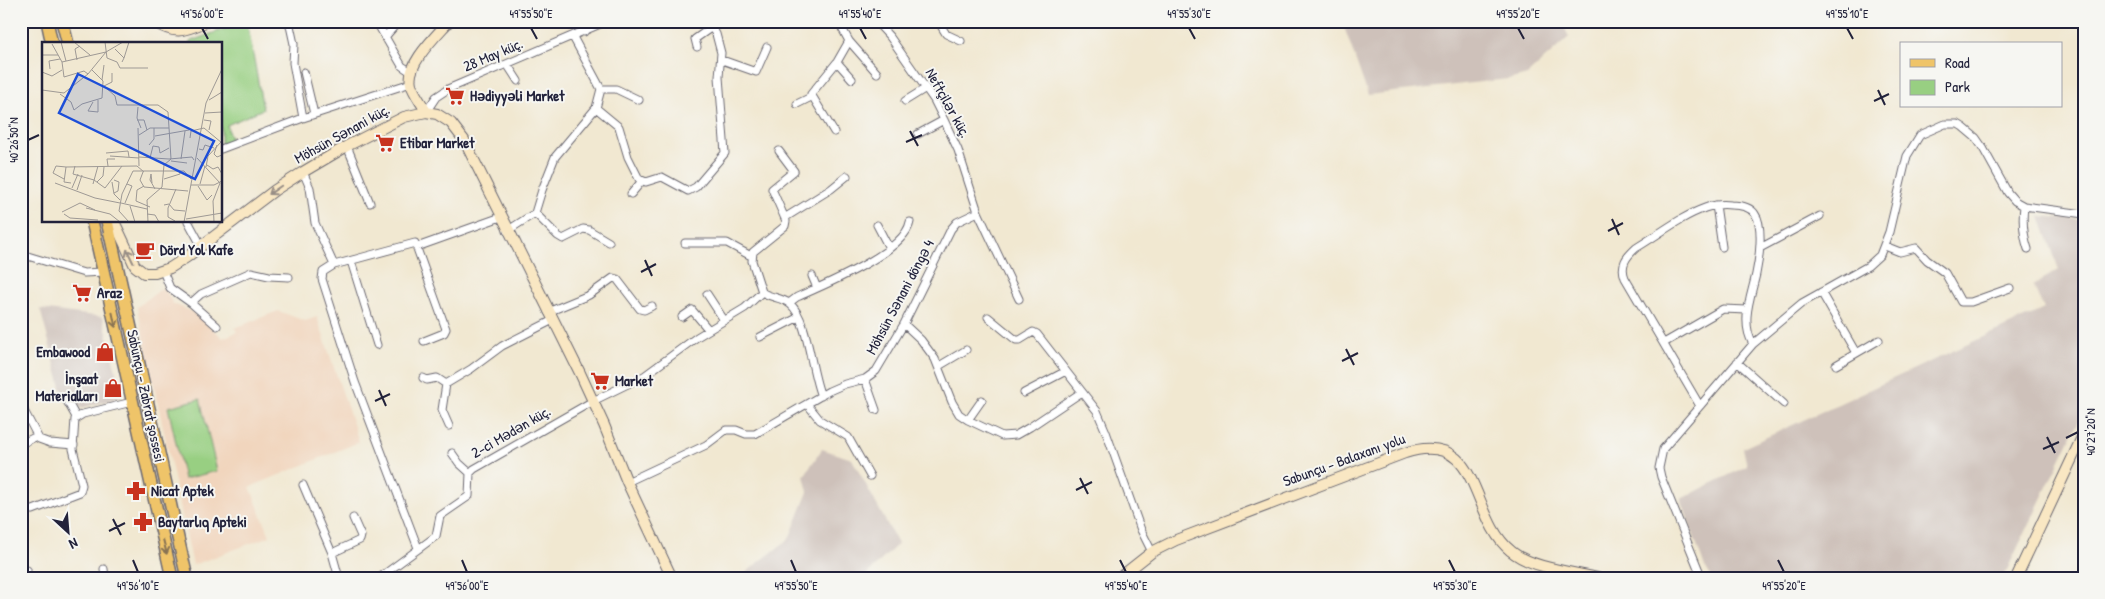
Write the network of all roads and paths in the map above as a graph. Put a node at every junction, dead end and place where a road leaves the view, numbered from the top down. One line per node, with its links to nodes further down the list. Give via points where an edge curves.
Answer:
1 (46, 21): 20 (main road)
2 (62, 21): 21 (main road)
3 (153, 21): 4 (street, via 168,30 180,32)
4 (208, 21)
5 (289, 21): 42 (street)
6 (376, 21): 17 (street)
7 (399, 21): 17 (street)
8 (449, 21): 28 (street)
9 (580, 21): 15 (street)
10 (607, 21): 15 (street, 28 May küç.)
11 (838, 21): 18 (street)
12 (938, 21): 19 (street, via 946,34)
13 (878, 22): 34 (street, Neftçilər küç.)
14 (710, 24): 22 (street, via 696,38); 24 (street, via 720,44)
15 (584, 32): 16 (street, 28 May küç.)
16 (572, 37): 26 (street, 28 May küç.); 33 (street)
17 (386, 38): 28 (street, via 402,66)
18 (849, 40): 25 (street); 29 (street)
19 (961, 41)
20 (51, 42)
21 (67, 42)
22 (697, 47)
23 (768, 47): 24 (street, via 756,72)
24 (722, 60): 51 (street, via 719,77 725,147 722,158 688,192 662,177)
25 (837, 62): 30 (street); 35 (street)
26 (507, 64): 31 (street); 40 (street, 28 May küç., via 448,89 436,97)
27 (304, 72): 41 (street)
28 (411, 72): 32 (street)
29 (877, 73)
30 (852, 79)
31 (518, 80)
32 (411, 84): 40 (street); 41 (street)
33 (601, 88): 36 (street, via 616,89); 39 (street)
34 (926, 88): 37 (street); 43 (street, Neftçilər küç.)
35 (811, 98): 38 (street); 44 (street)
36 (639, 100)
37 (905, 101)
38 (797, 104)
39 (596, 108): 51 (street, via 619,127 628,157); 57 (street, via 555,157)
40 (426, 112): 46 (street, Möhsün Sənani küç., via 404,117); 60 (street, via 445,118 458,131)
41 (314, 114): 42 (street)
42 (303, 118): 47 (street)
43 (944, 120): 45 (street); 56 (street, Neftçilər küç., via 958,150)
44 (834, 132)
45 (918, 134)
46 (347, 146): 49 (street, Möhsün Sənani küç.); 53 (street)
47 (222, 149)
48 (779, 151): 61 (street, via 794,168 793,174 772,190)
49 (302, 172): 71 (street, Möhsün Sənani küç., one-way to 71); 81 (street, via 310,188 315,224)
50 (847, 176): 61 (street)
51 (642, 181): 52 (street)
52 (631, 194)
53 (370, 203)
54 (1716, 204): 74 (street); 76 (street, via 1737,205 1751,210 1757,218); 107 (street, via 1694,212 1636,248 1622,265 1624,278)
55 (2024, 206): 58 (street); 72 (street, via 2008,193 1976,138 1958,124 1946,124 1920,135 1911,147); 77 (street, via 2023,234)
56 (978, 212): 91 (street, Neftçilər küç.); 101 (street, Möhsün Sənani döngə 4, via 957,222 951,229)
57 (535, 213): 68 (street); 69 (street, via 563,239 583,229)
58 (2084, 214)
59 (1820, 216): 76 (street)
60 (501, 217): 68 (street); 73 (street)
61 (786, 217): 79 (street, via 785,226)
62 (92, 222): 83 (main road, Sabunçu - Zabrat şossesi)
63 (107, 222): 151 (main road)
64 (114, 222): 82 (street, one-way to 64, via 148,273 138,269)
65 (189, 222): 71 (street)
66 (910, 222): 75 (street, via 907,231)
67 (876, 224): 75 (street)
68 (507, 231): 96 (street)
69 (609, 242)
70 (685, 244): 79 (street, via 727,243)
71 (201, 245): 82 (street, Möhsün Sənani küç.)
72 (1885, 246): 87 (street, via 1900,252 1920,250 1927,260 1945,273 1961,302); 89 (street, via 1868,266)
73 (417, 247): 80 (street, via 412,243); 106 (street, via 446,329 444,334)
74 (1722, 247)
75 (889, 248): 86 (street, via 863,267)
76 (1760, 248): 95 (street)
77 (2028, 249)
78 (21, 254): 83 (street, via 84,273)
79 (751, 256): 88 (street)
80 (350, 261): 81 (street); 109 (street)
81 (334, 265): 145 (street, via 323,272 322,280 355,382)
82 (163, 271): 92 (street, via 172,291)
83 (104, 272): 125 (main road, Sabunçu - Zabrat şossesi, one-way to 125)
84 (812, 276): 86 (street)
85 (290, 277): 92 (street, via 250,272 201,294)
86 (817, 288): 93 (street)
87 (2010, 288)
88 (762, 292): 93 (street); 100 (street, 2-ci Mədən küç., via 745,308)
89 (1821, 292): 108 (street, via 1802,303); 111 (street)
90 (707, 294): 100 (street)
91 (1019, 298)
92 (191, 303): 102 (street)
93 (789, 303): 98 (street)
94 (652, 306): 96 (street, via 640,309 613,278)
95 (1747, 310): 107 (street, via 1723,309); 108 (street, via 1748,335)
96 (551, 316): 118 (street); 124 (street)
97 (682, 317): 103 (street, via 692,310)
98 (799, 317): 104 (street); 121 (street)
99 (988, 317): 115 (street, via 1016,340 1033,332 1038,334)
100 (724, 320): 103 (street, 2-ci Mədən küç.)
101 (904, 324): 114 (street, via 922,340); 117 (street, Möhsün Sənani döngə 4, via 876,371)
102 (217, 326)
103 (708, 329): 124 (street, 2-ci Mədən küç., via 644,376)
104 (760, 337)
105 (1879, 340): 111 (street)
106 (424, 341)
107 (1664, 342): 129 (street)
108 (1753, 344): 112 (street)
109 (378, 345)
110 (966, 350): 114 (street)
111 (1856, 353): 113 (street)
112 (1736, 362): 127 (street); 129 (street)
113 (1836, 365)
114 (938, 366): 132 (street, via 952,402 959,414)
115 (1066, 371): 119 (street); 120 (street)
116 (423, 378): 118 (street, via 437,378)
117 (865, 379): 121 (street, via 845,384); 130 (street)
118 (446, 384): 133 (street, via 442,410)
119 (1082, 392): 132 (street, via 1016,435 1002,436); 146 (street, via 1102,421)
120 (1024, 393)
121 (821, 396): 126 (street)
122 (67, 400): 131 (street)
123 (982, 400): 132 (street)
124 (593, 401): 139 (street, 2-ci Mədən küç.); 141 (street)
125 (132, 402): 131 (street); 150 (main road, Sabunçu - Zabrat şossesi, one-way to 150)
126 (807, 404): 140 (street, via 820,420 848,437); 141 (street, via 755,434 726,430 706,445)
127 (1784, 404)
128 (21, 405): 135 (street)
129 (1700, 406): 157 (street, via 1663,449 1659,468)
130 (876, 410)
131 (76, 417): 137 (street)
132 (968, 420)
133 (449, 426)
134 (2084, 433): 158 (street)
135 (37, 436): 136 (street); 137 (street, via 44,442)
136 (21, 444)
137 (74, 445): 143 (street, via 82,485 80,492 33,510)
138 (452, 453): 139 (street)
139 (470, 473): 145 (street, 2-ci Mədən küç., via 469,496 440,516 436,536)
140 (870, 476)
141 (627, 482): 154 (street)
142 (303, 485): 147 (street)
143 (21, 510)
144 (353, 518): 147 (street, via 360,540)
145 (418, 548): 153 (street, 2-ci Mədən küç.)
146 (1152, 552): 155 (street, Sabunçu - Balaxanı yolu); 156 (street, Sabunçu - Balaxanı yolu, via 1377,463 1416,450 1435,449 1452,455 1464,465 1493,530 1512,553 1538,564)
147 (332, 553): 152 (street)
148 (104, 569): 149 (street)
149 (105, 578)
150 (172, 578)
151 (187, 578)
152 (339, 578)
153 (379, 578)
154 (672, 578)
155 (1119, 578)
156 (1598, 578)
157 (1702, 578)
158 (2016, 578)

